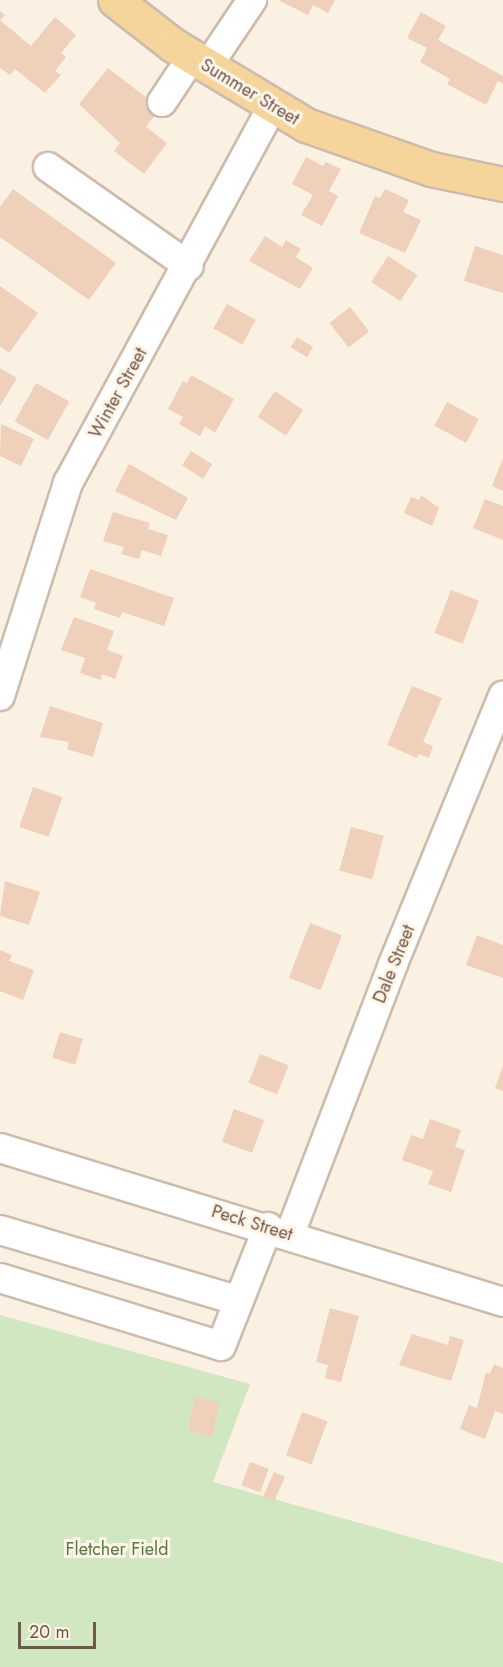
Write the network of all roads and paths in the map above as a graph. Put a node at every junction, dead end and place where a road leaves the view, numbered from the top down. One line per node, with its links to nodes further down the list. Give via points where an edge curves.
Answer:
1 (115, 0): 3 (main road, Summer Street)
2 (252, 0): 3 (street)
3 (200, 62): 4 (street); 5 (main road, Summer Street)
4 (162, 102)
5 (273, 105): 7 (main road, Summer Street, via 306,125 357,144 431,169); 8 (street, Winter Street)
6 (48, 167): 8 (street)
7 (503, 184)
8 (189, 266): 9 (street, Winter Street, via 68,483)
9 (0, 696)
10 (503, 696): 13 (street, Dale Street)
11 (0, 1148): 13 (street, Peck Street)
12 (0, 1230): 15 (street)
13 (279, 1231): 15 (street, Dale Street); 16 (street, Peck Street)
14 (0, 1278): 15 (street, Dale Street, via 221,1346)
15 (239, 1301)
16 (503, 1302)

